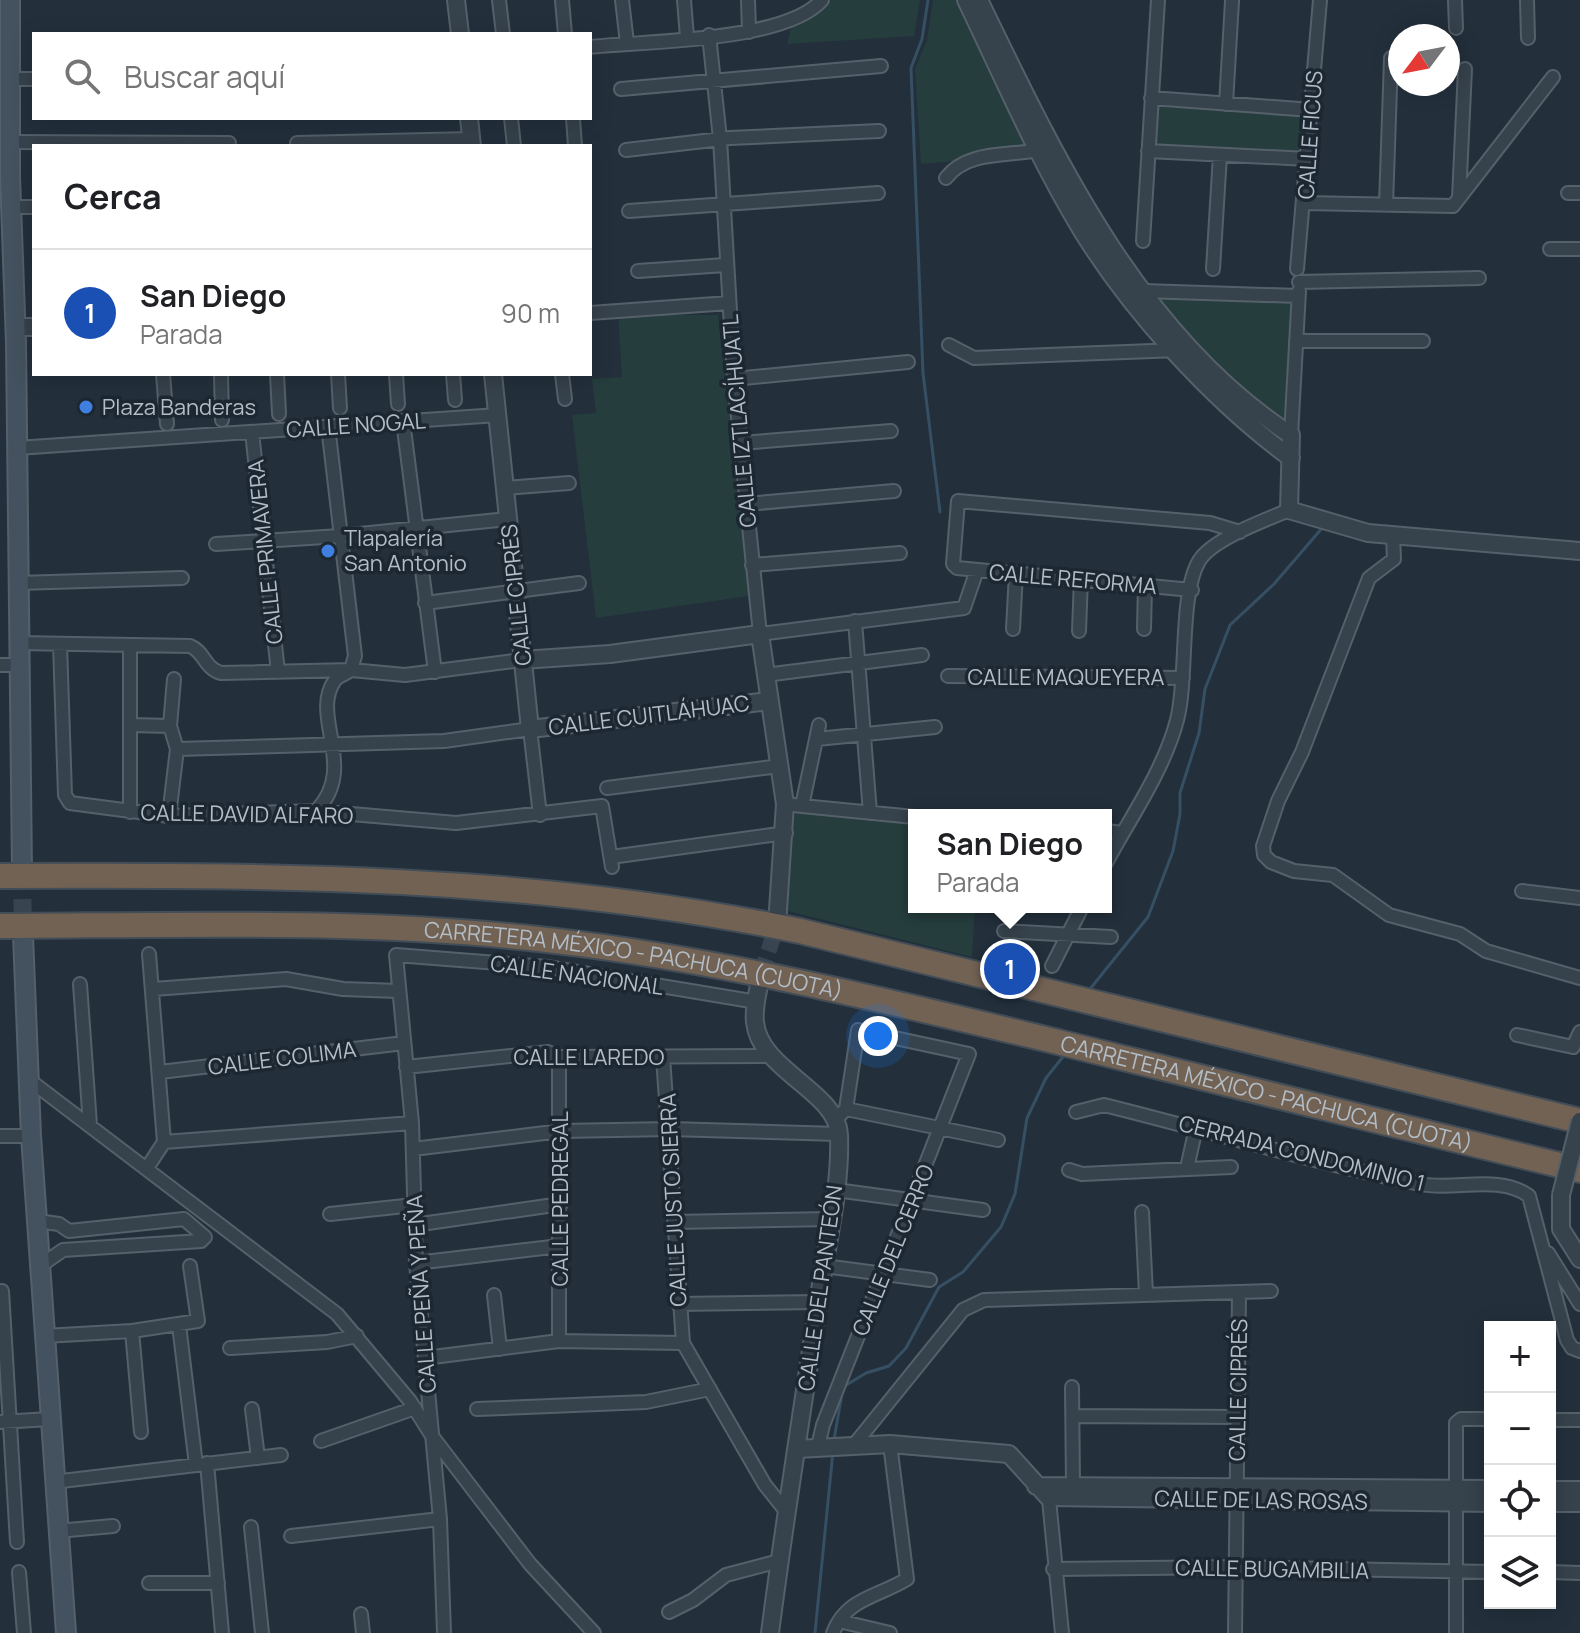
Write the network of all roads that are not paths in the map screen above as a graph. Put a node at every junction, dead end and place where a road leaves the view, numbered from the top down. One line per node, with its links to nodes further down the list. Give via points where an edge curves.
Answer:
1 (456, 0): 17 (street)
2 (499, 0): 18 (street)
3 (562, 0): 19 (street)
4 (622, 0): 24 (street)
5 (684, 0): 22 (street)
6 (748, 0): 20 (street)
7 (966, 0): 48 (street)
8 (979, 0): 48 (street)
9 (1158, 0): 33 (street)
10 (1320, 0): 36 (street, CALLE FICUS)
11 (1455, 0): 16 (street)
12 (1527, 0): 23 (street)
13 (7, 1): 29 (main road)
14 (1232, 1): 35 (street)
15 (817, 2): 20 (street, via 787,23)
16 (1456, 24)
17 (460, 32)
18 (503, 32)
19 (565, 32)
20 (749, 32): 21 (street)
21 (709, 35): 22 (street); 31 (street, CALLE IZTLACÍHUATL)
22 (687, 37): 24 (street)
23 (1528, 38)
24 (627, 43): 25 (street)
25 (592, 47)
26 (881, 66): 31 (street)
27 (1465, 69): 55 (street)
28 (1553, 77): 55 (street)
29 (10, 79): 30 (street); 42 (main road)
30 (32, 79)
31 (715, 79): 32 (street); 41 (street, CALLE IZTLACÍHUATL)
32 (621, 89)
33 (1152, 92): 35 (street); 50 (street)
34 (1390, 96): 56 (street)
35 (1226, 99): 36 (street)
36 (1312, 110): 51 (street, CALLE FICUS)
37 (469, 120): 43 (street)
38 (511, 120): 46 (street)
39 (573, 120): 47 (street)
40 (879, 131): 41 (street)
41 (720, 139): 49 (street); 57 (street, CALLE IZTLACÍHUATL)
42 (10, 142): 44 (street); 59 (main road)
43 (472, 142): 45 (street)
44 (229, 143)
45 (297, 143)
46 (514, 144)
47 (575, 144)
48 (1044, 149): 53 (street, via 969,160 956,165); 70 (street)
49 (626, 150)
50 (1148, 157): 52 (street); 62 (street)
51 (1308, 159): 52 (street); 58 (street, CALLE FICUS)
52 (1220, 162): 66 (street)
53 (946, 178)
54 (878, 193): 57 (street)
55 (1459, 198): 56 (street, via 1453,206)
56 (1386, 202): 58 (street)
57 (722, 203): 61 (street); 65 (street, CALLE IZTLACÍHUATL)
58 (1305, 203): 68 (street, CALLE FICUS)
59 (11, 207): 60 (street); 74 (main road)
60 (32, 207)
61 (629, 211)
62 (1143, 241)
63 (1550, 249): 64 (street)
64 (1580, 249)
65 (725, 265): 67 (street); 72 (street, CALLE IZTLACÍHUATL)
66 (1213, 269)
67 (638, 271)
68 (1299, 275): 69 (street); 71 (street, CALLE FICUS)
69 (1479, 278)
70 (1137, 295): 71 (street); 79 (street)
71 (1298, 296): 76 (street, CALLE FICUS)
72 (729, 303): 73 (street); 89 (street, CALLE IZTLACÍHUATL)
73 (592, 313)
74 (7, 327): 75 (street); 104 (main road)
75 (32, 327)
76 (1296, 341): 77 (street); 102 (street, CALLE FICUS)
77 (1423, 341)
78 (949, 345): 79 (street, via 974,358)
79 (1182, 348): 102 (street, via 1262,417); 105 (street, via 1254,431)
80 (908, 362): 89 (street)
81 (163, 376): 98 (street)
82 (221, 376): 96 (street)
83 (277, 376): 94 (street)
84 (338, 376): 93 (street)
85 (396, 376): 92 (street)
86 (453, 376): 91 (street)
87 (493, 376): 95 (street, CALLE CIPRÉS)
88 (562, 376): 90 (street)
89 (734, 379): 103 (street, CALLE IZTLACÍHUATL)
90 (565, 399)
91 (455, 400)
92 (398, 404)
93 (340, 408)
94 (279, 414)
95 (498, 415): 97 (street, CALLE NOGAL); 107 (street, CALLE CIPRÉS)
96 (222, 420)
97 (403, 421): 99 (street, CALLE NOGAL); 112 (street)
98 (167, 424)
99 (328, 426): 101 (street, CALLE NOGAL); 114 (street)
100 (891, 431): 103 (street)
101 (252, 432): 104 (street, CALLE NOGAL); 116 (street, CALLE PRIMAVERA)
102 (1291, 435): 105 (street)
103 (741, 443): 109 (street, CALLE IZTLACÍHUATL)
104 (17, 448): 125 (main road)
105 (1291, 458): 110 (street)
106 (569, 483): 107 (street)
107 (505, 488): 111 (street, CALLE CIPRÉS)
108 (894, 491): 109 (street)
109 (746, 504): 120 (street, CALLE IZTLACÍHUATL)
110 (1289, 510): 113 (street); 115 (street)
111 (508, 519): 112 (street); 128 (street, CALLE CIPRÉS)
112 (416, 530): 114 (street); 130 (street)
113 (1240, 532): 121 (street, CALLE REFORMA, via 1210,523 958,501 954,567); 129 (street, via 1199,561)
114 (340, 536): 116 (street); 143 (street, via 355,656)
115 (1393, 536): 118 (street); 187 (street, via 1394,559 1369,578 1278,801 1264,855 1294,871 1333,875 1389,915 1460,934 1486,951)
116 (263, 540): 117 (street); 144 (street, CALLE PRIMAVERA)
117 (216, 544)
118 (1580, 551)
119 (900, 553): 120 (street)
120 (752, 565): 135 (street, CALLE IZTLACÍHUATL)
121 (977, 570): 122 (street, CALLE REFORMA); 131 (street, via 964,608)
122 (1016, 573): 124 (street, CALLE REFORMA); 132 (street)
123 (182, 578): 125 (street)
124 (1081, 578): 127 (street, CALLE REFORMA); 134 (street)
125 (18, 583): 136 (main road)
126 (579, 583): 128 (street)
127 (1145, 585): 129 (street, CALLE REFORMA); 133 (street)
128 (514, 590): 130 (street); 140 (street, CALLE CIPRÉS)
129 (1192, 590): 148 (street)
130 (425, 603): 145 (street)
131 (855, 621): 135 (street); 141 (street)
132 (1013, 629)
133 (1144, 629)
134 (1079, 631)
135 (760, 634): 140 (street); 146 (street, CALLE IZTLACÍHUATL)
136 (18, 643): 137 (street); 142 (main road)
137 (60, 644): 138 (street); 164 (street, CALLE DAVID ALFARO, via 65,795 70,803 86,808)
138 (130, 646): 144 (street, via 190,646 211,670); 151 (street)
139 (922, 655): 141 (street)
140 (522, 660): 145 (street); 155 (street, CALLE CIPRÉS)
141 (860, 663): 146 (street); 156 (street)
142 (9, 665): 173 (main road)
143 (351, 670): 144 (street); 145 (street); 158 (street, via 335,680 329,700)
144 (278, 672)
145 (435, 672)
146 (765, 675): 150 (street, CALLE IZTLACÍHUATL)
147 (948, 676): 148 (street, CALLE MAQUEYERA)
148 (1183, 678): 171 (street, via 1167,748)
149 (174, 679): 153 (street)
150 (769, 701): 155 (street, CALLE CUITLÁHUAC); 160 (street, CALLE IZTLACÍHUATL)
151 (131, 725): 153 (street); 164 (street)
152 (819, 725): 157 (street)
153 (170, 726): 159 (street)
154 (935, 727): 156 (street)
155 (530, 729): 158 (street, via 444,741); 166 (street, CALLE CIPRÉS)
156 (865, 735): 157 (street); 165 (street)
157 (817, 739): 162 (street)
158 (332, 744): 159 (street); 163 (street, via 336,779)
159 (177, 749): 167 (street)
160 (780, 766): 161 (street); 162 (street, CALLE IZTLACÍHUATL)
161 (607, 788)
162 (794, 805): 165 (street); 170 (street, CALLE IZTLACÍHUATL)
163 (316, 811): 166 (street, CALLE DAVID ALFARO, via 456,823); 167 (street, CALLE DAVID ALFARO)
164 (130, 812): 167 (street, CALLE DAVID ALFARO)
165 (870, 813): 168 (street)
166 (540, 815): 170 (street, CALLE DAVID ALFARO, via 602,806 612,862)
167 (169, 816)
168 (908, 816)
169 (1112, 832): 171 (street)
170 (786, 833): 177 (street, CALLE IZTLACÍHUATL)
171 (1122, 833): 172 (street)
172 (1112, 852)
173 (11, 874): 203 (highway, via 394,879 530,889 702,912 800,931)
174 (1522, 891): 175 (street)
175 (1580, 898)
176 (1079, 913): 181 (street)
177 (777, 925)
178 (0, 926): 219 (highway, CARRETERA MÉXICO - PACHUCA (CUOTA), via 401,928 630,950 738,968 956,1017)
179 (1004, 931): 181 (street)
180 (23, 935): 200 (main road)
181 (1067, 935): 182 (street); 185 (street)
182 (1111, 937)
183 (149, 954): 189 (street)
184 (396, 955): 190 (street, CALLE PEÑA Y PEÑA); 191 (street, CALLE NACIONAL, via 547,967)
185 (1052, 966)
186 (761, 974): 191 (street)
187 (1580, 978)
188 (80, 984): 205 (street)
189 (154, 989): 190 (street, via 286,979); 199 (street)
190 (398, 991): 194 (street, CALLE PEÑA Y PEÑA)
191 (757, 1002): 195 (street, via 759,1038)
192 (1580, 1032): 193 (street, via 1573,1047)
193 (1517, 1035)
194 (404, 1043): 198 (street, CALLE PEÑA Y PEÑA); 199 (street, CALLE COLIMA)
195 (772, 1056): 197 (street, CALLE LAREDO); 202 (street)
196 (559, 1057): 197 (street, CALLE LAREDO); 198 (street, CALLE LAREDO, via 548,1052); 209 (street, CALLE PEDREGAL)
197 (663, 1057): 208 (street, CALLE JUSTO SIERRA)
198 (406, 1067): 204 (street, CALLE PEÑA Y PEÑA)
199 (160, 1072): 213 (street)
200 (28, 1079): 205 (street); 211 (main road)
201 (1076, 1112): 207 (street, CERRADA CONDOMINIO 1, via 1104,1105)
202 (841, 1121): 206 (street); 206 (street, CALLE DEL CERRO, via 858,1030 969,1054); 208 (street); 220 (street, CALLE DEL PANTEÓN)
203 (1580, 1121): 235 (street, bridge, via 1561,1195 1561,1229)
204 (412, 1123): 213 (street); 214 (street, CALLE PEÑA Y PEÑA)
205 (90, 1125): 216 (street)
206 (942, 1128): 212 (street); 221 (street, CALLE DEL CERRO)
207 (1196, 1128): 217 (street); 232 (street, CERRADA CONDOMINIO 1, via 1423,1185 1494,1185 1529,1196)
208 (670, 1129): 209 (street); 229 (street, CALLE JUSTO SIERRA)
209 (561, 1131): 214 (street); 222 (street, CALLE PEDREGAL)
210 (0, 1136): 211 (street)
211 (31, 1136): 228 (main road)
212 (998, 1140)
213 (164, 1142): 216 (street)
214 (413, 1149): 223 (street, CALLE PEÑA Y PEÑA)
215 (1231, 1167): 217 (street)
216 (147, 1168): 253 (street, via 325,1305)
217 (1187, 1168): 218 (street, via 1082,1174)
218 (1069, 1170)
219 (1580, 1170)
220 (836, 1190): 221 (street); 227 (street, CALLE DEL PANTEÓN)
221 (914, 1200): 224 (street); 240 (street, CALLE DEL CERRO)
222 (561, 1204): 230 (street); 233 (street, CALLE PEDREGAL)
223 (414, 1205): 226 (street); 230 (street, CALLE PEÑA Y PEÑA)
224 (983, 1210)
225 (1142, 1212): 245 (street)
226 (330, 1214)
227 (831, 1219): 229 (street); 239 (street, CALLE DEL PANTEÓN)
228 (37, 1221): 231 (street); 237 (main road)
229 (674, 1222): 248 (street, CALLE JUSTO SIERRA)
230 (414, 1225): 236 (street, CALLE PEÑA Y PEÑA)
231 (69, 1231): 234 (street); 234 (street, via 184,1219 205,1239)
232 (1541, 1241): 249 (street); 258 (street, via 1567,1340)
233 (560, 1246): 236 (street); 254 (street, CALLE PEDREGAL)
234 (63, 1250): 237 (street)
235 (1580, 1259)
236 (416, 1263): 259 (street, CALLE PEÑA Y PEÑA)
237 (40, 1266): 252 (main road)
238 (190, 1266): 250 (street, via 198,1321)
239 (824, 1266): 240 (street); 247 (street, CALLE DEL PANTEÓN)
240 (884, 1273): 241 (street); 276 (street, CALLE DEL CERRO, via 823,1425)
241 (930, 1280)
242 (2, 1291): 271 (street)
243 (1271, 1291): 244 (street)
244 (1239, 1292): 245 (street); 266 (street, CALLE CIPRÉS)
245 (1146, 1294): 276 (street, via 997,1297 963,1310)
246 (494, 1295): 257 (street)
247 (818, 1302): 248 (street); 277 (street, CALLE DEL PANTEÓN)
248 (678, 1304): 255 (street, CALLE JUSTO SIERRA)
249 (1580, 1304)
250 (179, 1325): 251 (street); 280 (street)
251 (132, 1331): 252 (street); 272 (street)
252 (44, 1336): 267 (main road)
253 (357, 1336): 256 (street); 262 (street)
254 (559, 1341): 255 (street); 257 (street)
255 (683, 1343): 261 (street)
256 (230, 1348)
257 (500, 1349): 259 (street)
258 (1580, 1351)
259 (425, 1358): 273 (street, CALLE PEÑA Y PEÑA)
260 (1072, 1387): 265 (street)
261 (710, 1389): 264 (street, via 646,1402); 292 (street)
262 (415, 1408): 273 (street); 274 (street)
263 (252, 1409): 279 (street)
264 (477, 1409)
265 (1073, 1416): 266 (street); 282 (street)
266 (1238, 1417): 287 (street, CALLE CIPRÉS)
267 (50, 1419): 271 (street); 281 (main road)
268 (1484, 1419): 288 (street, via 1457,1421)
269 (1556, 1420): 270 (street)
270 (1580, 1420)
271 (5, 1422): 298 (street)
272 (141, 1432)
273 (432, 1436): 293 (street, CALLE PEÑA Y PEÑA); 318 (street, via 530,1564)
274 (321, 1441)
275 (890, 1444): 276 (street); 283 (street, via 1009,1454); 311 (street, via 907,1579 852,1604)
276 (835, 1446): 277 (street)
277 (797, 1449): 292 (street, CALLE DEL PANTEÓN)
278 (281, 1455): 279 (street)
279 (258, 1458): 280 (street)
280 (201, 1464): 281 (street); 308 (street)
281 (53, 1482): 296 (main road)
282 (1073, 1485): 283 (street, CALLE DE LAS ROSAS); 287 (street, CALLE DE LAS ROSAS)
283 (1039, 1486): 287 (street, CALLE DE LAS ROSAS); 301 (street)
284 (1484, 1490): 288 (street, CALLE DE LAS ROSAS)
285 (1556, 1490): 286 (street)
286 (1580, 1490)
287 (1236, 1493): 288 (street, CALLE DE LAS ROSAS); 300 (street, CALLE CIPRÉS)
288 (1455, 1496): 289 (street, CALLE DE LAS ROSAS); 302 (street)
289 (1484, 1502)
290 (1556, 1503): 291 (street)
291 (1580, 1503)
292 (785, 1510): 299 (street, CALLE DEL PANTEÓN)
293 (440, 1519): 297 (street); 317 (street, CALLE PEÑA Y PEÑA)
294 (113, 1526): 296 (street)
295 (251, 1527): 315 (street)
296 (57, 1531): 313 (main road)
297 (291, 1536)
298 (17, 1542)
299 (779, 1561): 309 (street, via 726,1575); 319 (street, CALLE DEL PANTEÓN)
300 (1235, 1567): 301 (street, CALLE BUGAMBILIA); 302 (street, CALLE BUGAMBILIA); 322 (street, CALLE CIPRÉS)
301 (1053, 1569): 321 (street)
302 (1455, 1571): 304 (street, CALLE BUGAMBILIA); 323 (street)
303 (19, 1572): 312 (street)
304 (1484, 1572)
305 (1556, 1572): 306 (street)
306 (1580, 1573)
307 (149, 1583): 308 (street)
308 (218, 1583): 314 (street)
309 (669, 1612)
310 (361, 1614): 316 (street)
311 (836, 1627): 320 (street)
312 (24, 1633)
313 (66, 1633)
314 (222, 1633)
315 (262, 1633)
316 (363, 1633)
317 (444, 1633)
318 (594, 1633)
319 (770, 1633)
320 (890, 1633)
321 (1062, 1633)
322 (1235, 1633)
323 (1456, 1633)

